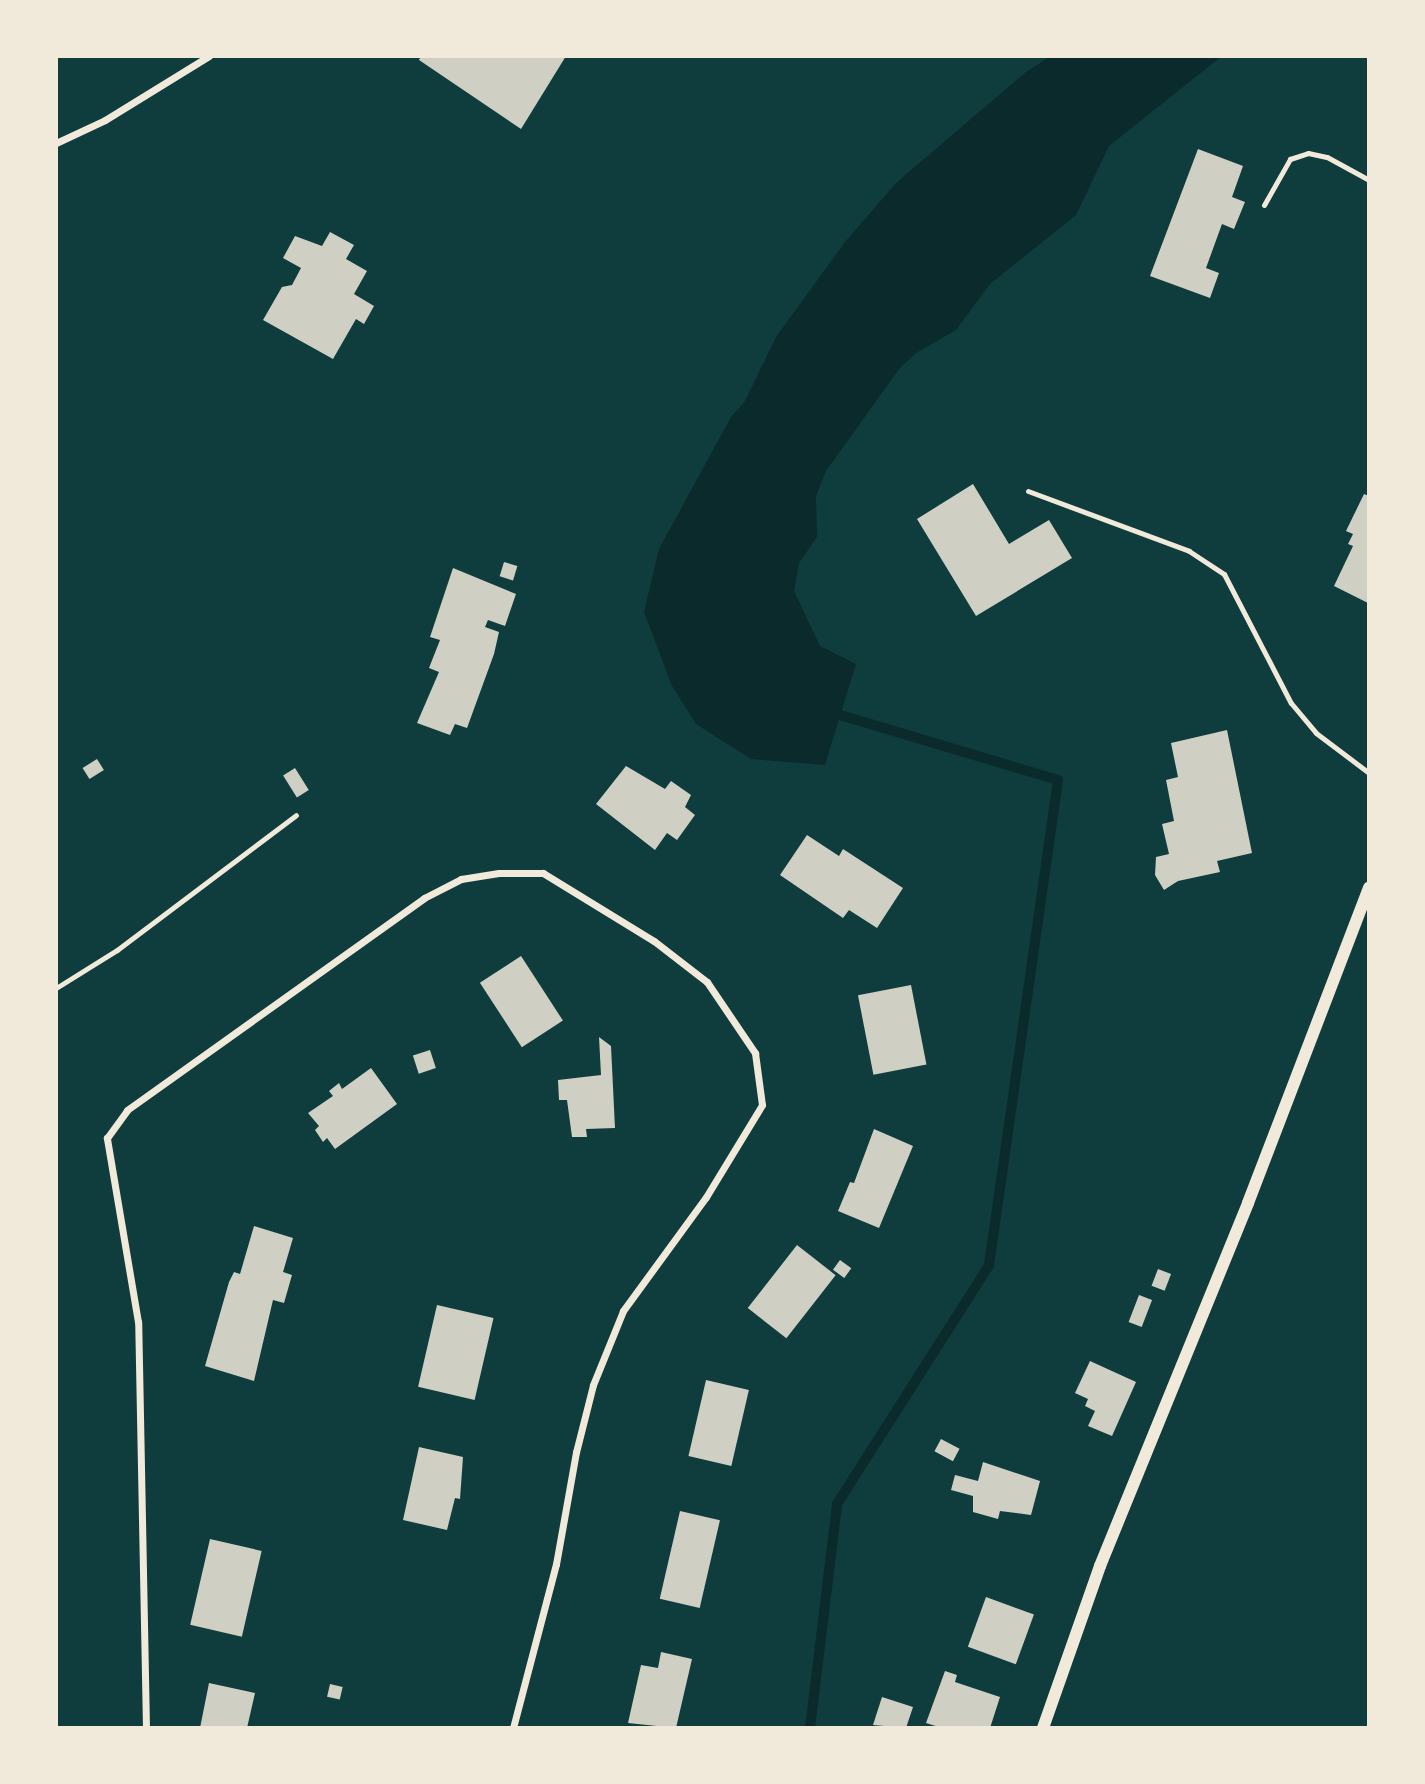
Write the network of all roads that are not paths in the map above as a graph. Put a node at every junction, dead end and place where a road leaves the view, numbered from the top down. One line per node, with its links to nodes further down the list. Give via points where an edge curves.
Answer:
1 (209, 56): 2 (street, via 105,120)
2 (56, 143)
3 (1369, 180): 4 (lane, via 1327,157 1308,153 1290,159)
4 (1264, 205)
5 (1028, 491): 6 (lane, via 1189,551 1224,574 1291,703 1316,733)
6 (1369, 773)
7 (296, 815): 9 (lane, via 117,950)
8 (1369, 887): 12 (street, via 1248,1203 1100,1566)
9 (56, 988)
10 (146, 1728): 11 (street, via 138,1322 107,1138 127,1110 424,898 461,879 543,873 653,940 707,982 755,1053 762,1105 706,1197 618,1323 593,1385 556,1564)
11 (513, 1728)
12 (1043, 1728)

